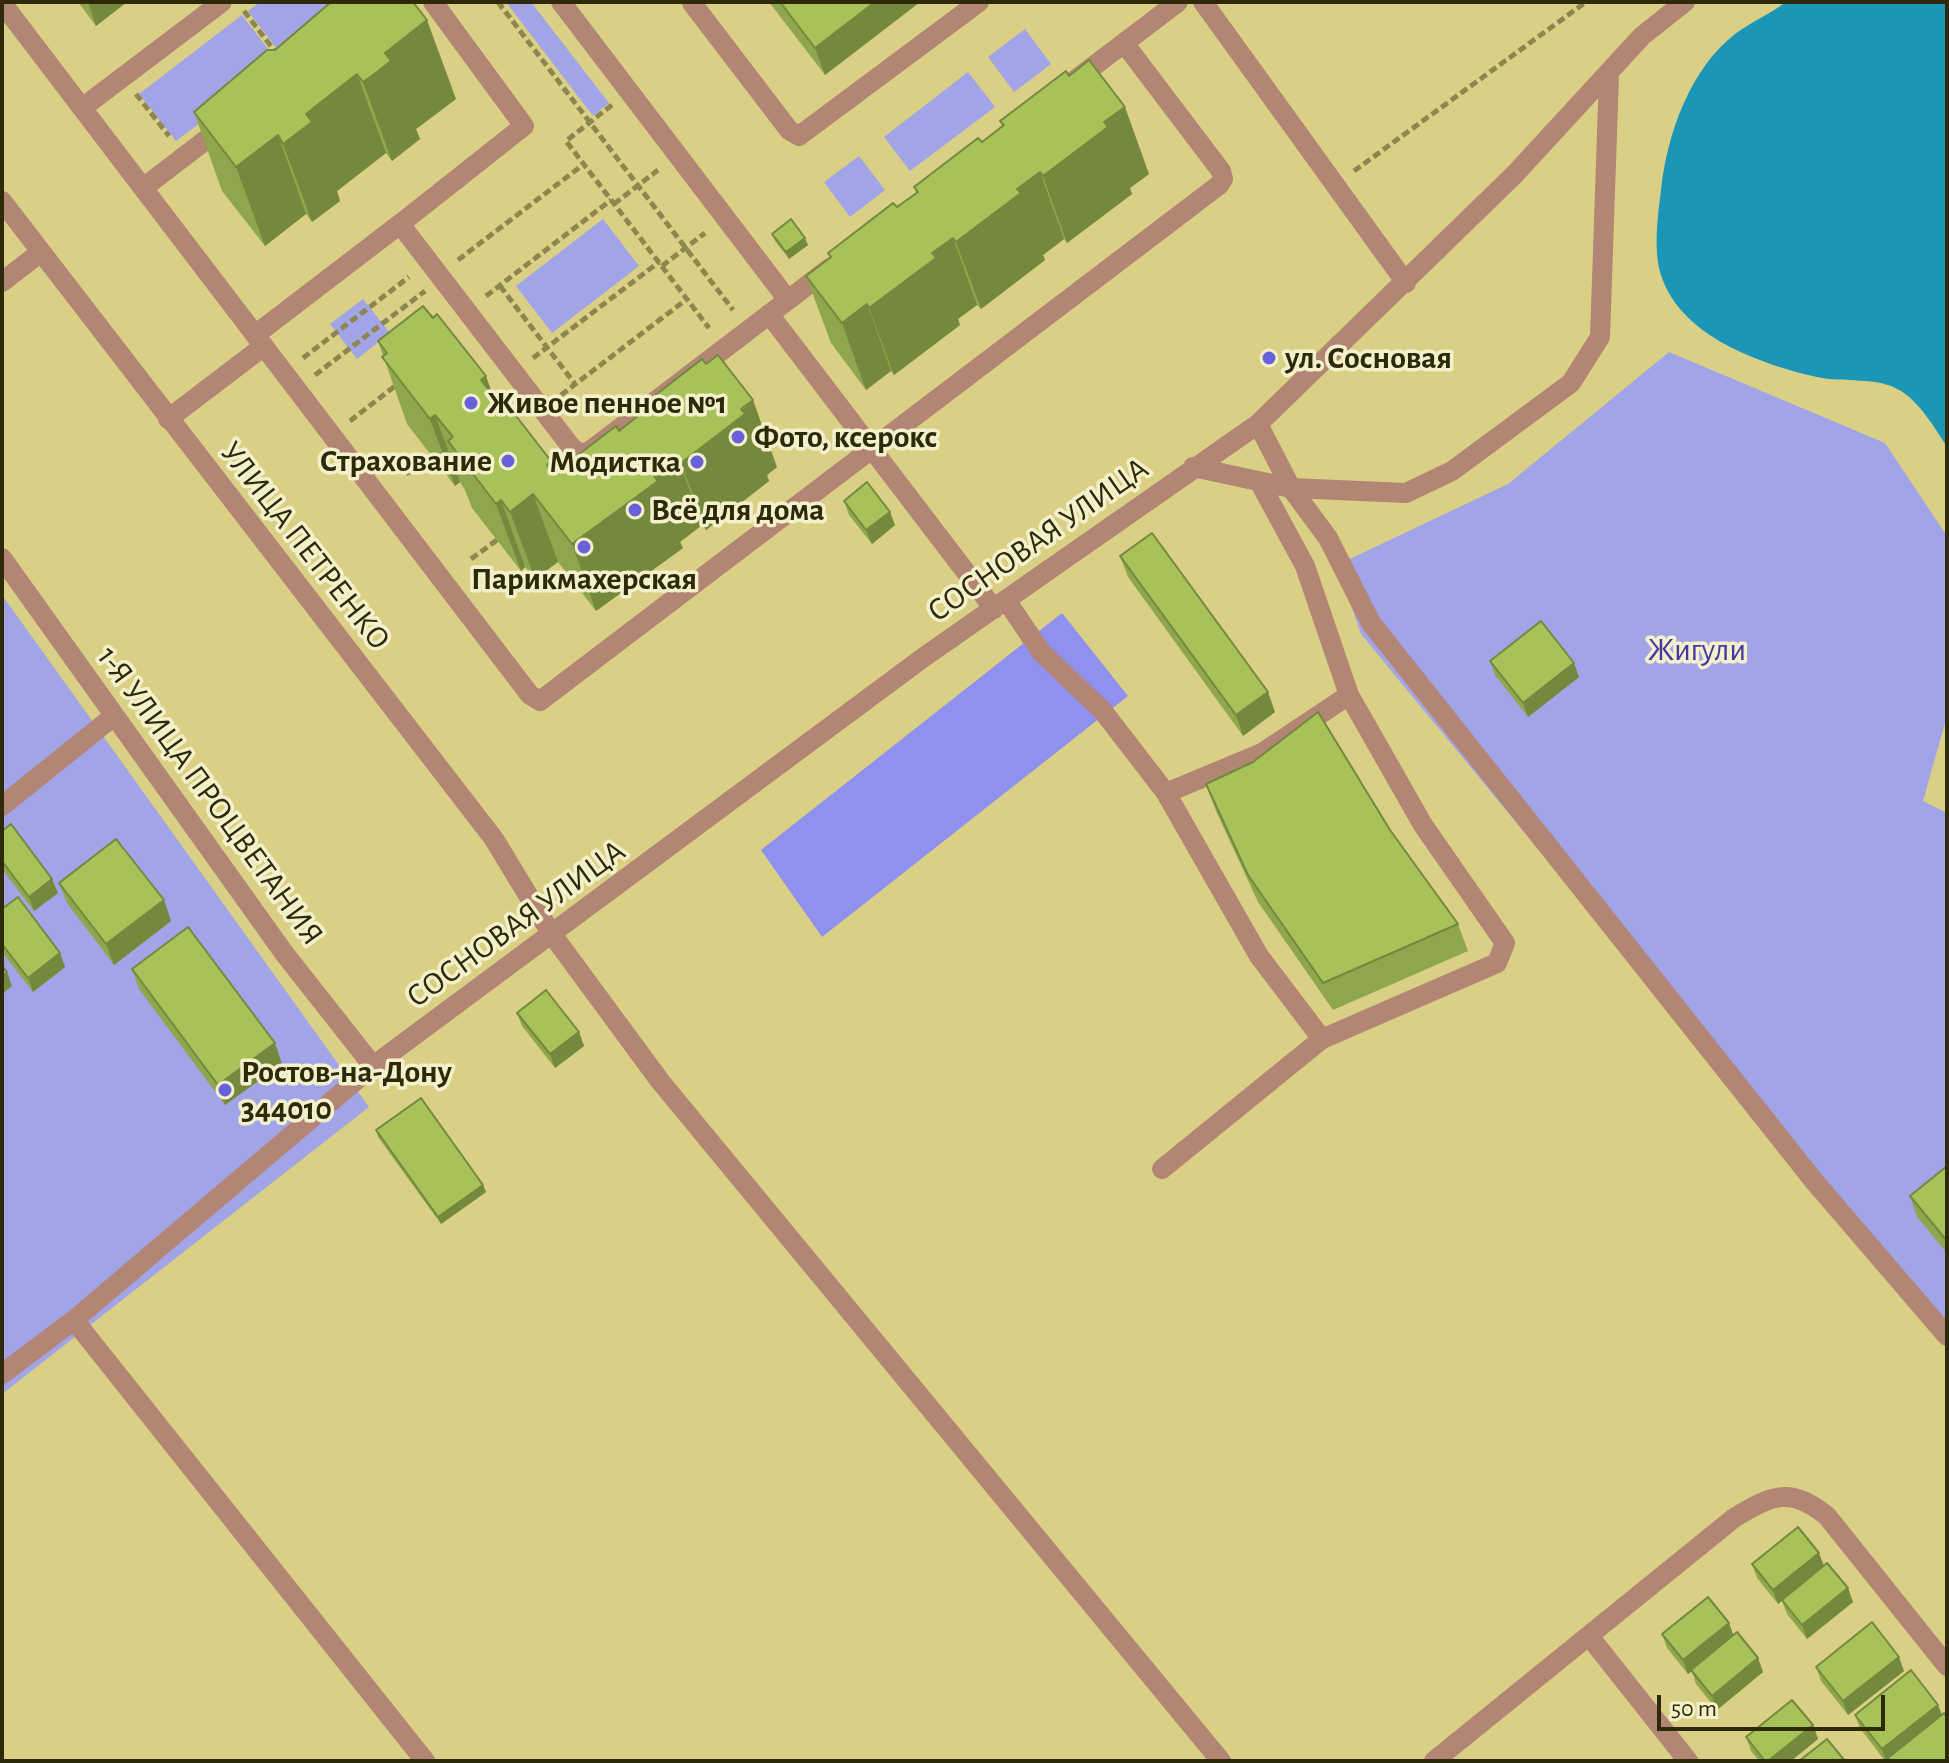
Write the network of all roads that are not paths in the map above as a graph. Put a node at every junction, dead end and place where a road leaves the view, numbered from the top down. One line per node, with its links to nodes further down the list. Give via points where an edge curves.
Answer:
1 (222, 2): 13 (street)
2 (433, 2): 17 (street, via 524,126)
3 (561, 2): 22 (street)
4 (979, 2): 9 (street, via 799,136 789,130)
5 (1178, 2): 10 (street)
6 (1203, 2): 21 (street)
7 (1685, 2): 11 (street, СОСНОВАЯ УЛИЦА, via 1642,36)
8 (2, 3): 13 (street)
9 (692, 3)
10 (1124, 43): 12 (street); 27 (street, via 1223,179)
11 (1609, 75): 21 (street, СОСНОВАЯ УЛИЦА); 30 (street, via 1600,337 1571,383 1452,471 1406,493)
12 (1062, 91)
13 (82, 108): 15 (street)
14 (244, 111): 15 (street)
15 (143, 188): 24 (street)
16 (2, 201): 19 (street, УЛИЦА ПЕТРЕНКО)
17 (400, 224): 23 (street, via 581,454); 24 (street)
18 (851, 251): 22 (street)
19 (41, 252): 20 (street); 25 (street, УЛИЦА ПЕТРЕНКО)
20 (2, 282)
21 (1406, 283): 26 (street, СОСНОВАЯ УЛИЦА)
22 (788, 300): 23 (street)
23 (769, 314): 27 (street)
24 (260, 340): 25 (street); 27 (street, via 530,695 540,701)
25 (168, 419): 37 (street, УЛИЦА ПЕТРЕНКО, via 494,839)
26 (1258, 424): 28 (street, СОСНОВАЯ УЛИЦА); 30 (street)
27 (873, 450): 32 (street)
28 (1193, 467): 29 (street); 32 (street, СОСНОВАЯ УЛИЦА)
29 (1260, 483): 30 (street); 33 (street, via 1305,566)
30 (1291, 488): 42 (street, via 1328,538 1371,623 1814,1181)
31 (2, 558): 34 (street, 1-Я УЛИЦА ПРОЦВЕТАНИЯ)
32 (1000, 604): 35 (street, via 1102,710); 37 (street, СОСНОВАЯ УЛИЦА)
33 (1349, 695): 35 (street, via 1262,753); 38 (street, via 1423,825 1505,943 1497,963)
34 (114, 716): 36 (street); 39 (street, 1-Я УЛИЦА ПРОЦВЕТАНИЯ, via 284,953)
35 (1166, 793): 38 (street, via 1259,956)
36 (2, 806)
37 (551, 933): 39 (street, СОСНОВАЯ УЛИЦА); 47 (street, УЛИЦА ПЕТРЕНКО, via 660,1081)
38 (1322, 1039): 40 (street)
39 (373, 1066): 41 (street, СОСНОВАЯ УЛИЦА)
40 (1162, 1169)
41 (74, 1320): 43 (street, СОСНОВАЯ УЛИЦА); 46 (street)
42 (1947, 1336)
43 (2, 1374)
44 (1589, 1636): 45 (street, via 1734,1518 1763,1500 1785,1495 1807,1500 1827,1516); 48 (street); 49 (street)
45 (1947, 1666)
46 (425, 1761)
47 (1221, 1761)
48 (1434, 1761)
49 (1688, 1761)

